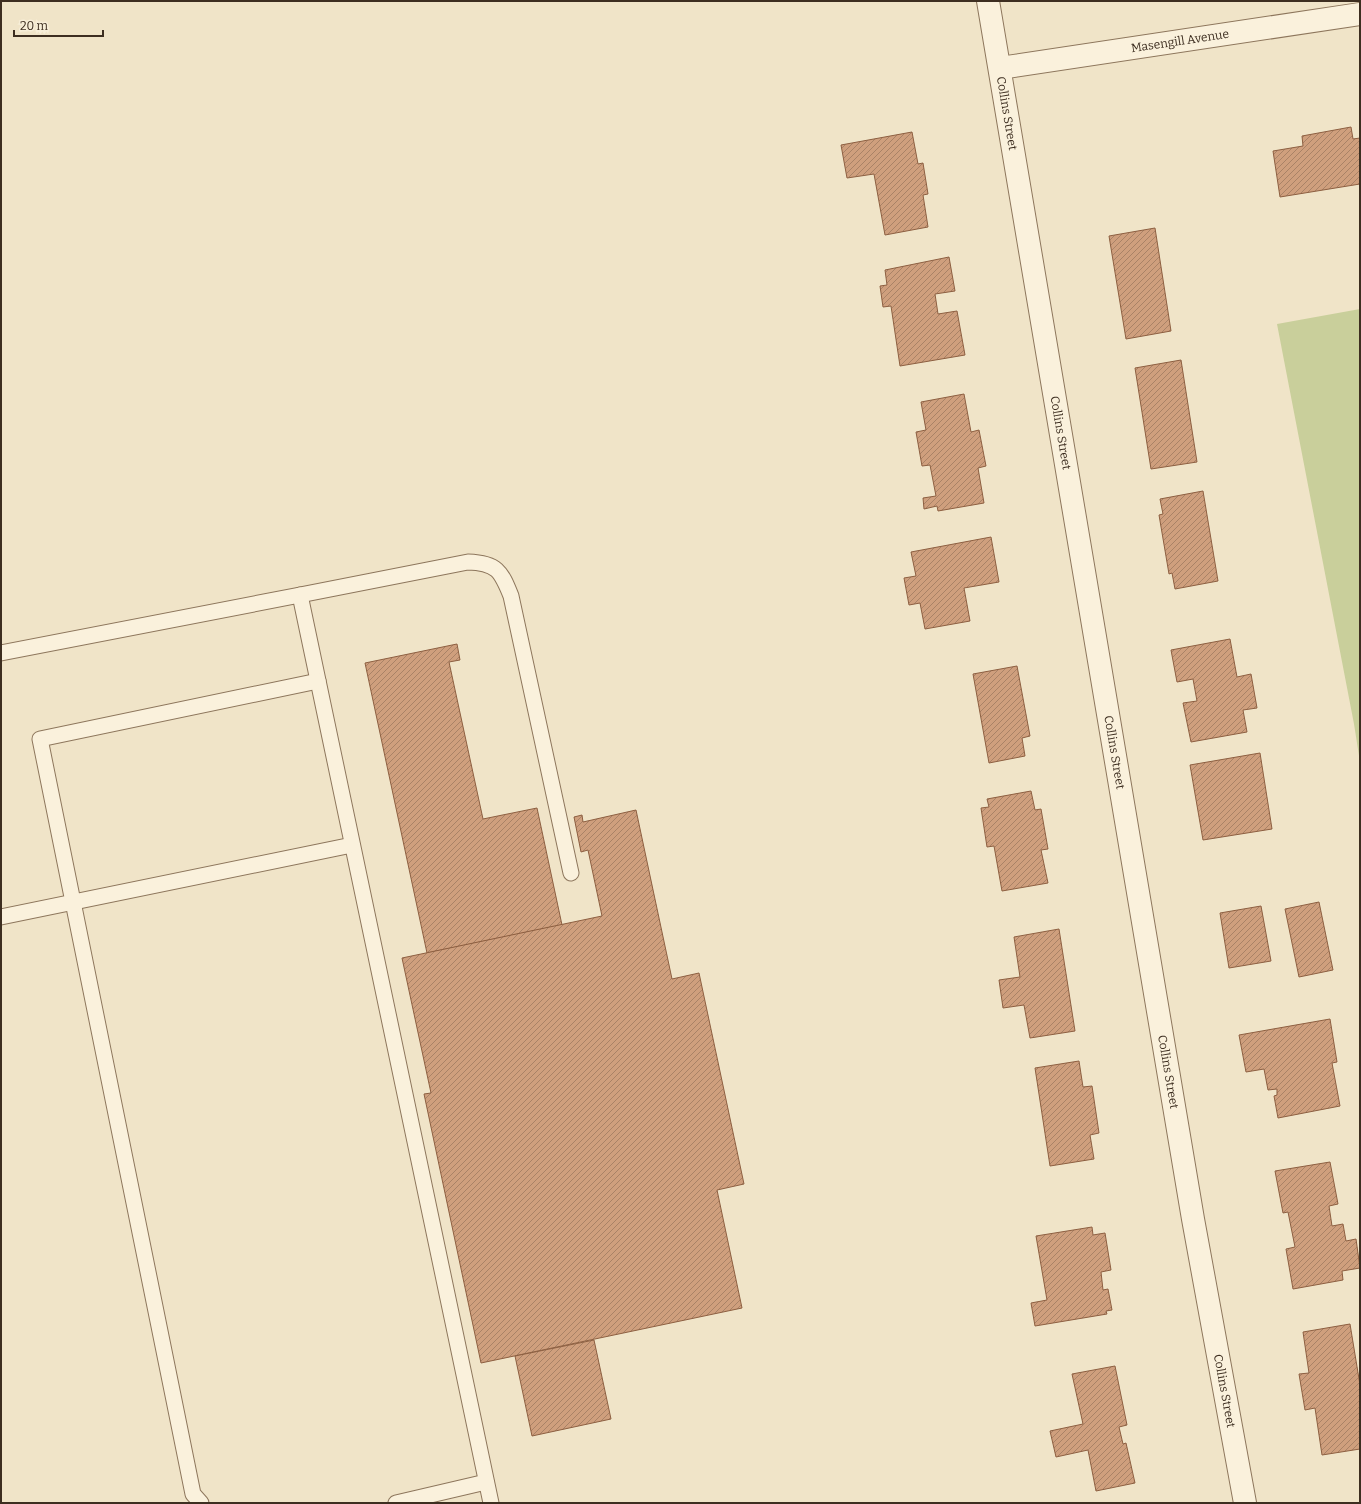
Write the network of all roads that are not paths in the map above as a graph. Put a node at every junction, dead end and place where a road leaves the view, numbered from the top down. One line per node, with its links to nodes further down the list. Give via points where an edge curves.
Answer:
1 (988, 1): 3 (street, Collins Street)
2 (1360, 14): 3 (street, Masengill Avenue)
3 (1000, 68): 15 (street, Collins Street)
4 (300, 595): 5 (lane); 6 (lane); 8 (lane, via 468,562 486,563 503,576 511,596)
5 (1, 653)
6 (318, 680): 7 (lane); 9 (lane, via 40,739)
7 (352, 845): 9 (lane); 11 (lane)
8 (571, 873)
9 (73, 902): 10 (lane); 12 (lane, via 193,1494)
10 (1, 917)
11 (486, 1482): 13 (lane); 14 (lane)
12 (201, 1503)
13 (396, 1503)
14 (491, 1503)
15 (1244, 1503)

